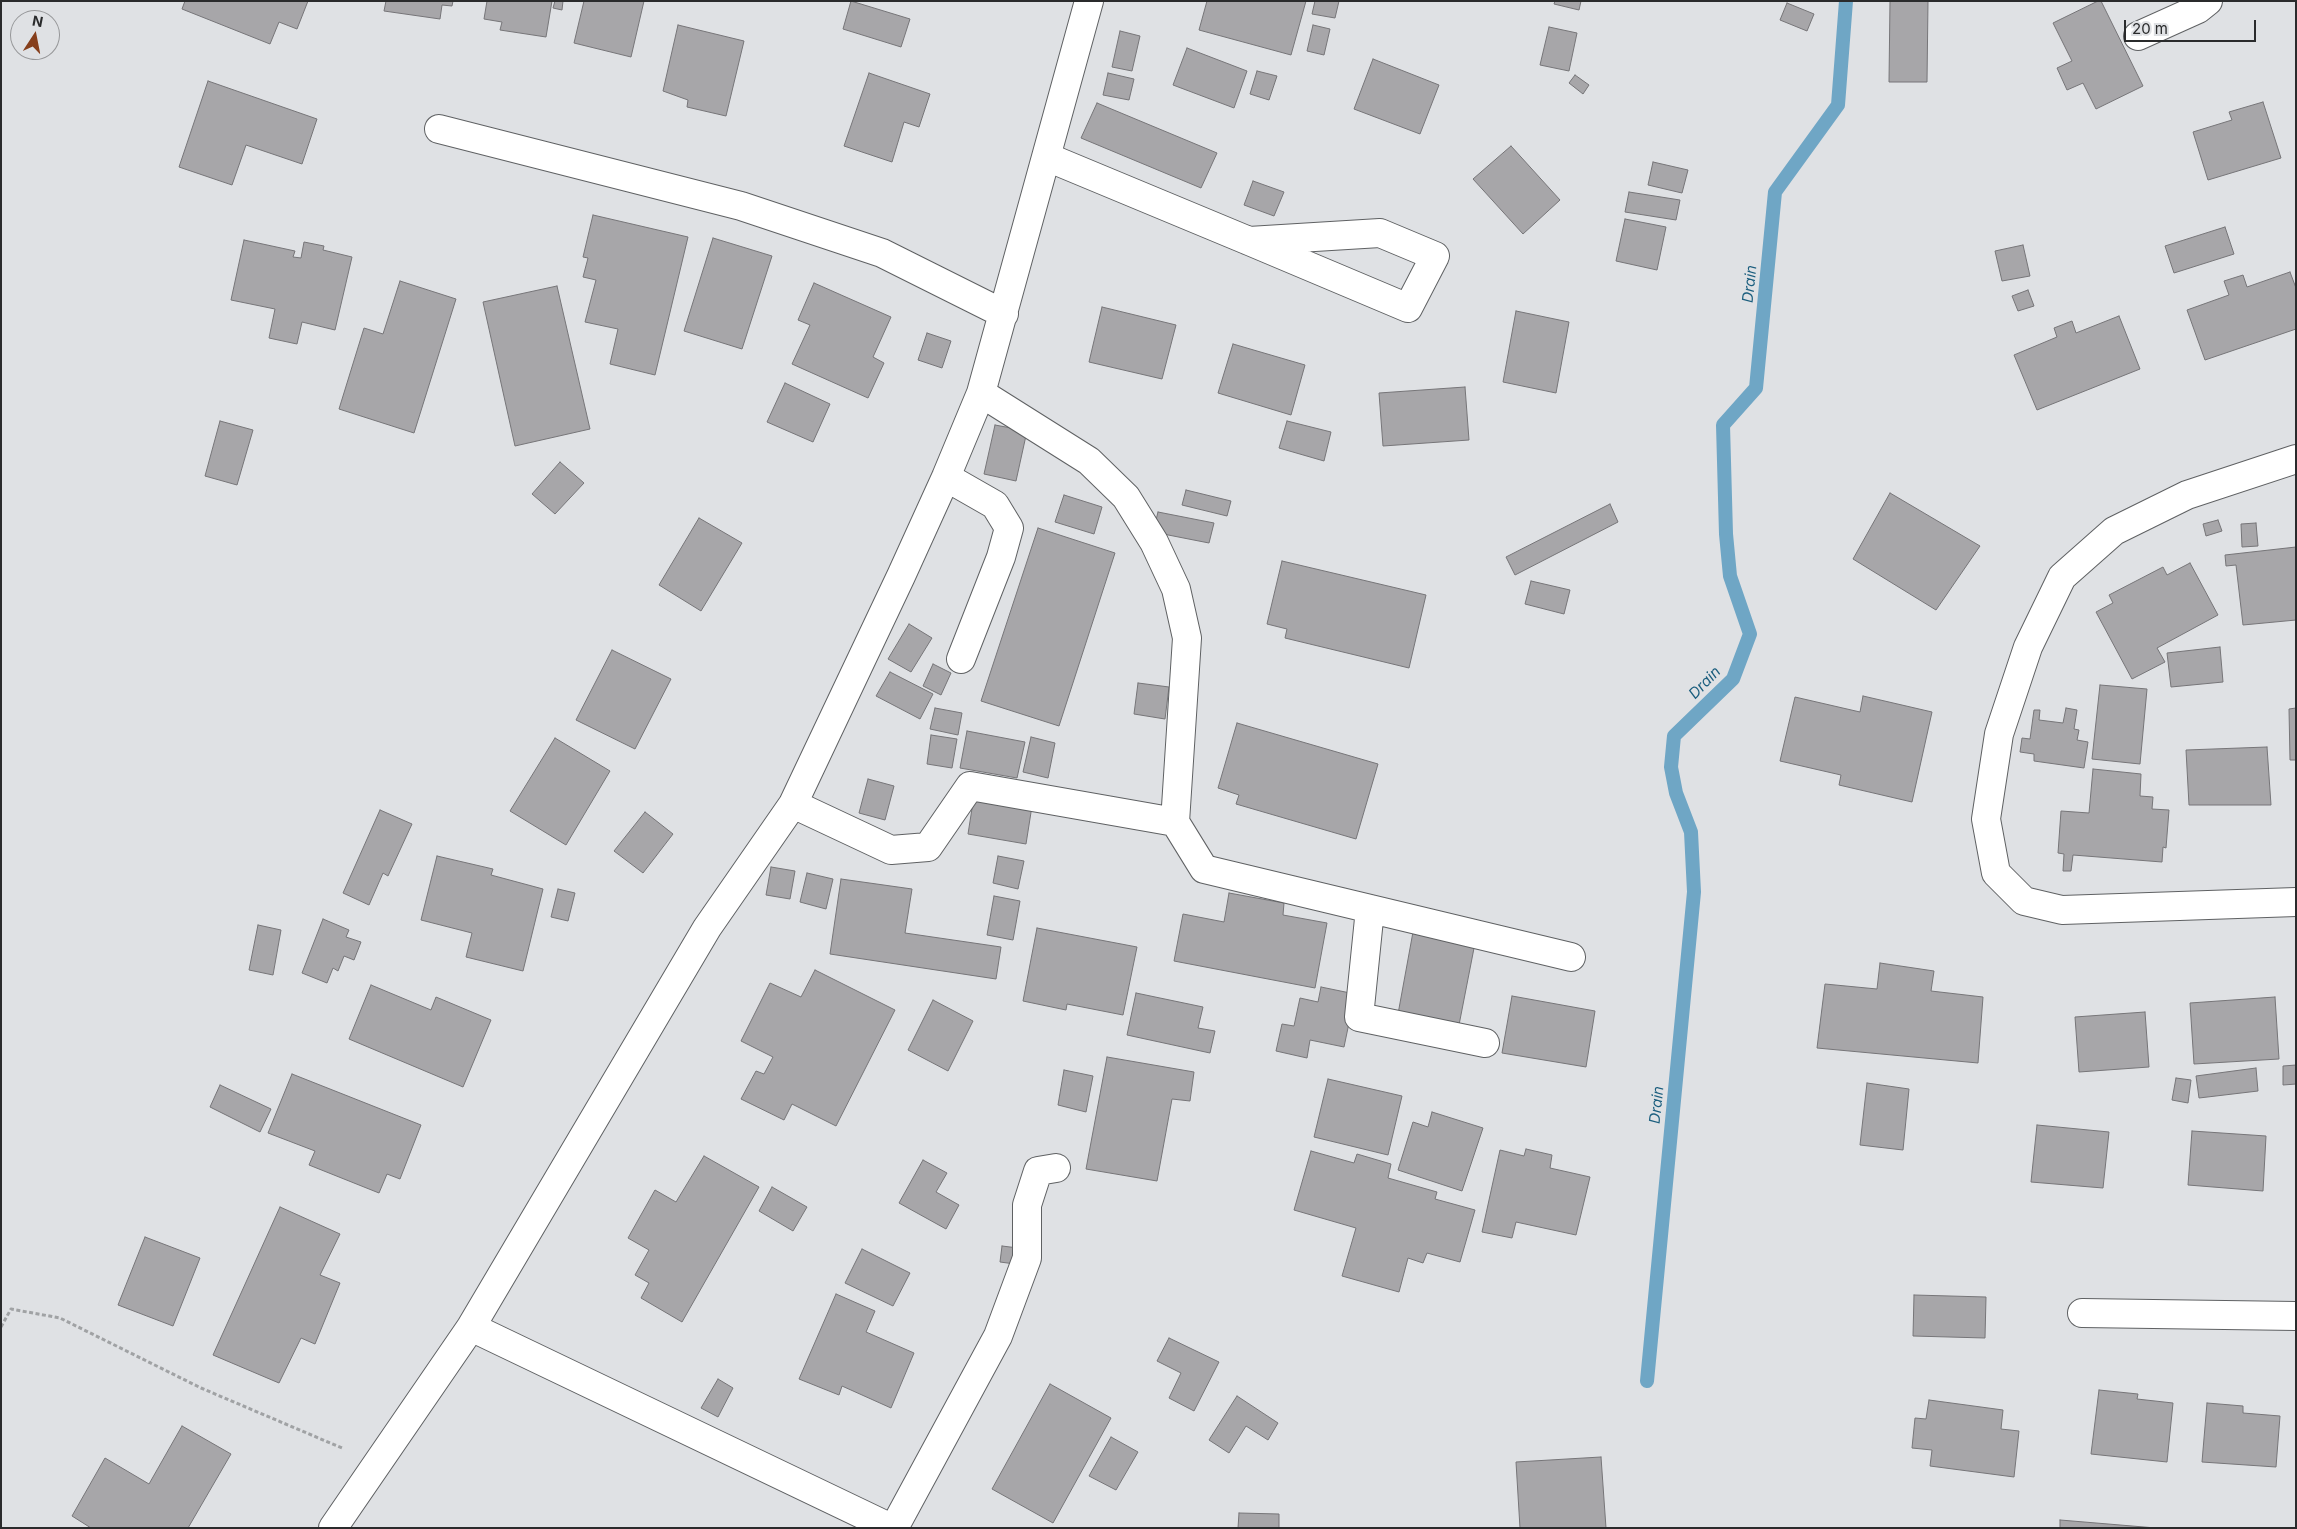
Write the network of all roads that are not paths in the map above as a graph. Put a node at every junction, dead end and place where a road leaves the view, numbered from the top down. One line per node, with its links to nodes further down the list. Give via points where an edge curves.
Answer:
1 (1089, 1): 5 (street)
2 (2208, 1): 3 (street, via 2198,10)
3 (2138, 36)
4 (439, 129): 7 (street, via 741,206 882,254)
5 (1047, 157): 6 (street); 7 (street)
6 (1249, 242): 6 (street, via 1408,308 1435,256 1380,233)
7 (1004, 314): 8 (street)
8 (981, 392): 10 (street); 13 (street, via 1089,461 1126,496 1154,542 1176,589 1187,638)
9 (2296, 459): 14 (street, via 2187,495 2114,531 2062,577 2028,647 1999,734 1986,819 1996,873 2024,901 2062,910)
10 (946, 477): 11 (street, via 995,505 1009,528); 12 (street)
11 (961, 659)
12 (793, 804): 13 (street, via 890,850 928,847 970,786); 21 (street, via 707,928)
13 (1175, 822): 15 (street, via 1204,869)
14 (2296, 902)
15 (1370, 909): 16 (street); 17 (street, via 1359,1017)
16 (1570, 957)
17 (1485, 1042)
18 (1056, 1168): 23 (street, via 1038,1171 1027,1205 1027,1258 998,1336)
19 (2082, 1313): 20 (street)
20 (2296, 1316)
21 (472, 1327): 22 (street); 23 (street)
22 (333, 1528)
23 (892, 1528)

